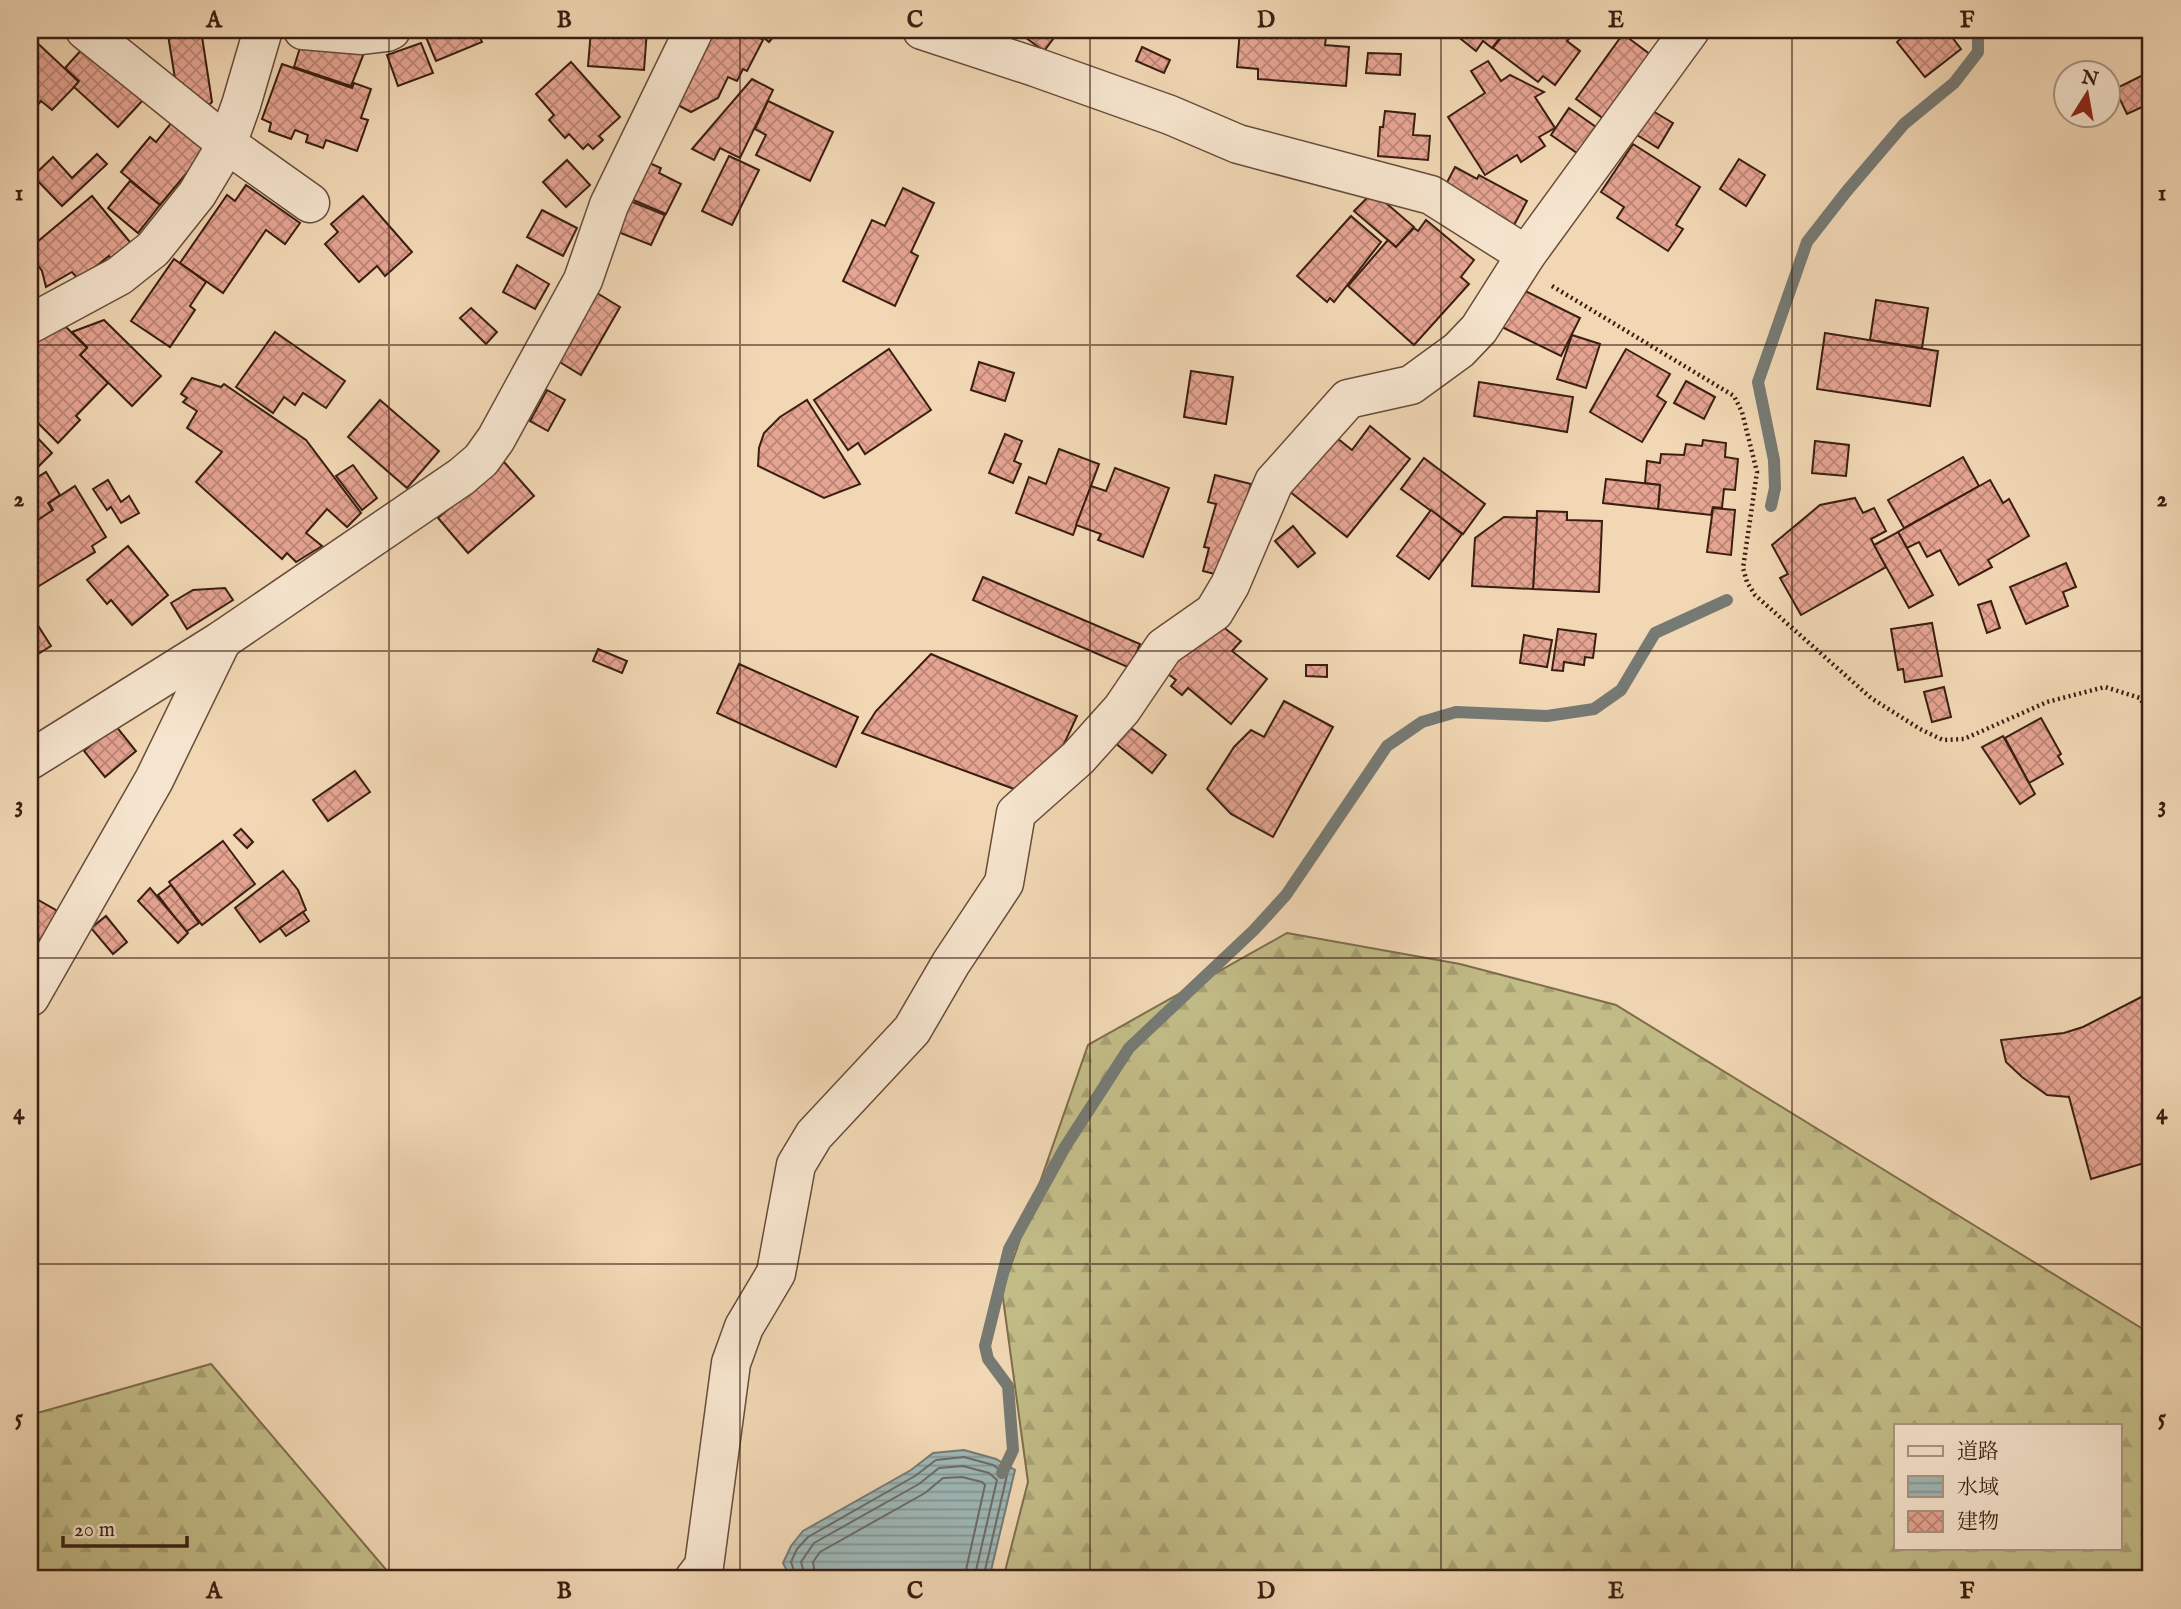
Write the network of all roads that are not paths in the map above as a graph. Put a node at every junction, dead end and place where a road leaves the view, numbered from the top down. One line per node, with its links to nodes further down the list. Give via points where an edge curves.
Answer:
1 (85, 30): 8 (street)
2 (263, 30): 8 (street)
3 (303, 30): 4 (street, via 362,35)
4 (391, 30)
5 (694, 30): 12 (street, via 609,205 583,280 481,460)
6 (922, 30): 10 (street, via 1133,102 1238,144 1431,195)
7 (1690, 30): 10 (street)
8 (227, 144): 9 (street); 11 (street, via 197,194 153,249 119,276)
9 (310, 203)
10 (1523, 261): 15 (street, via 1479,329 1459,350 1411,385 1348,399 1333,415 1274,482 1214,612 1164,647 1122,709 1079,758 1016,813 1004,883 912,1030 814,1135 796,1165 776,1273 744,1327 732,1363 704,1566)
11 (30, 324)
12 (222, 640): 13 (street); 14 (street, via 154,780)
13 (30, 760)
14 (30, 997)
15 (694, 1579)

